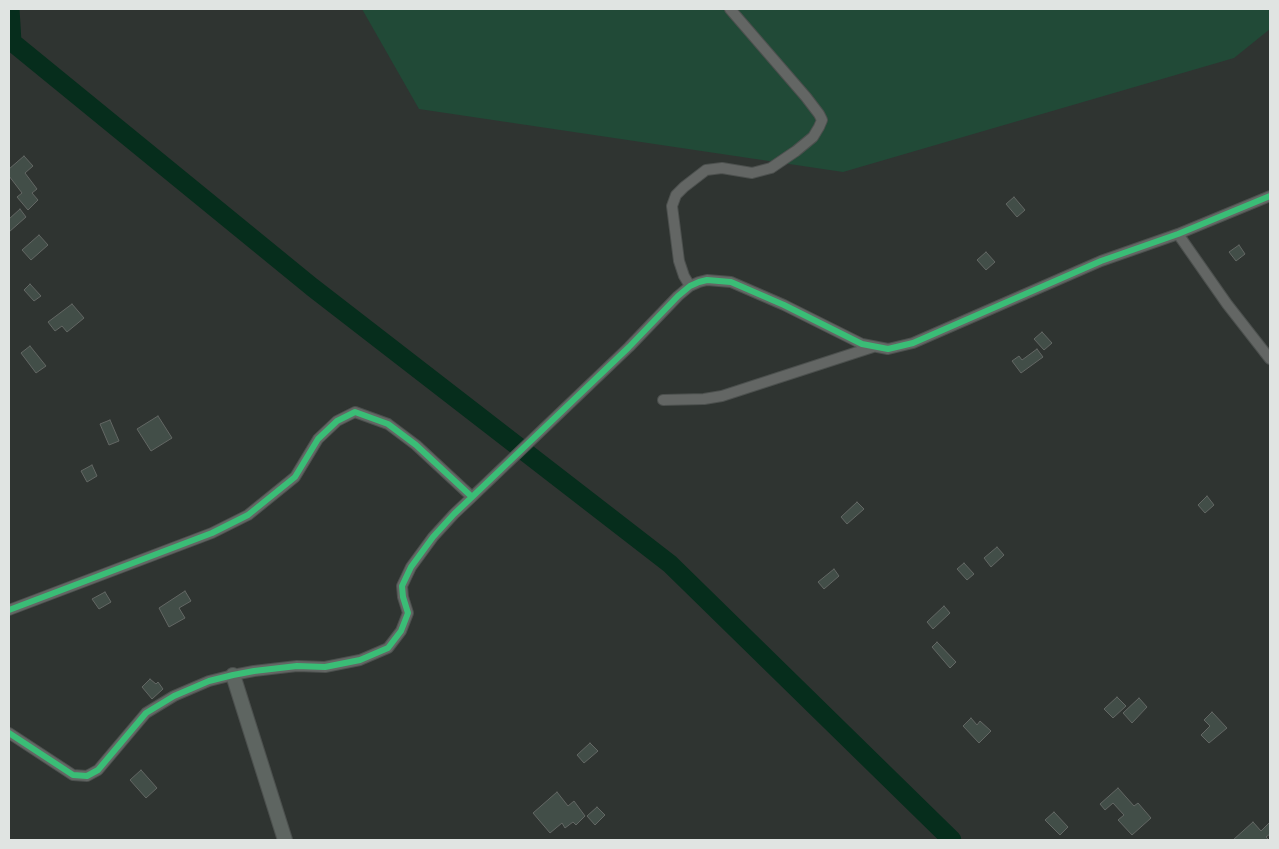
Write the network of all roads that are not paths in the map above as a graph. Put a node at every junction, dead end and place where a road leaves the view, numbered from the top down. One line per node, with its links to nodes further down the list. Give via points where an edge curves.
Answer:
1 (730, 9): 4 (street, via 822,120 813,136 771,168 752,173 722,168 706,170 676,195 672,206 679,261)
2 (1270, 196): 3 (street)
3 (1178, 234): 5 (street, via 1101,261 912,343 888,349); 6 (street)
4 (690, 286): 5 (street, via 707,280 731,282); 8 (street)
5 (874, 347): 7 (street, via 722,396)
6 (1270, 359)
7 (663, 400)
8 (472, 497): 9 (street, via 388,424 355,412 337,422 318,439 296,477 248,515 212,533); 10 (street, via 439,530 411,567 402,586 408,613 401,631 388,648 360,660 325,667 297,666)
9 (9, 610)
10 (234, 675): 11 (street, via 209,681 174,696 146,713 98,770 86,776 73,776); 12 (street)
11 (9, 733)
12 (286, 840)

